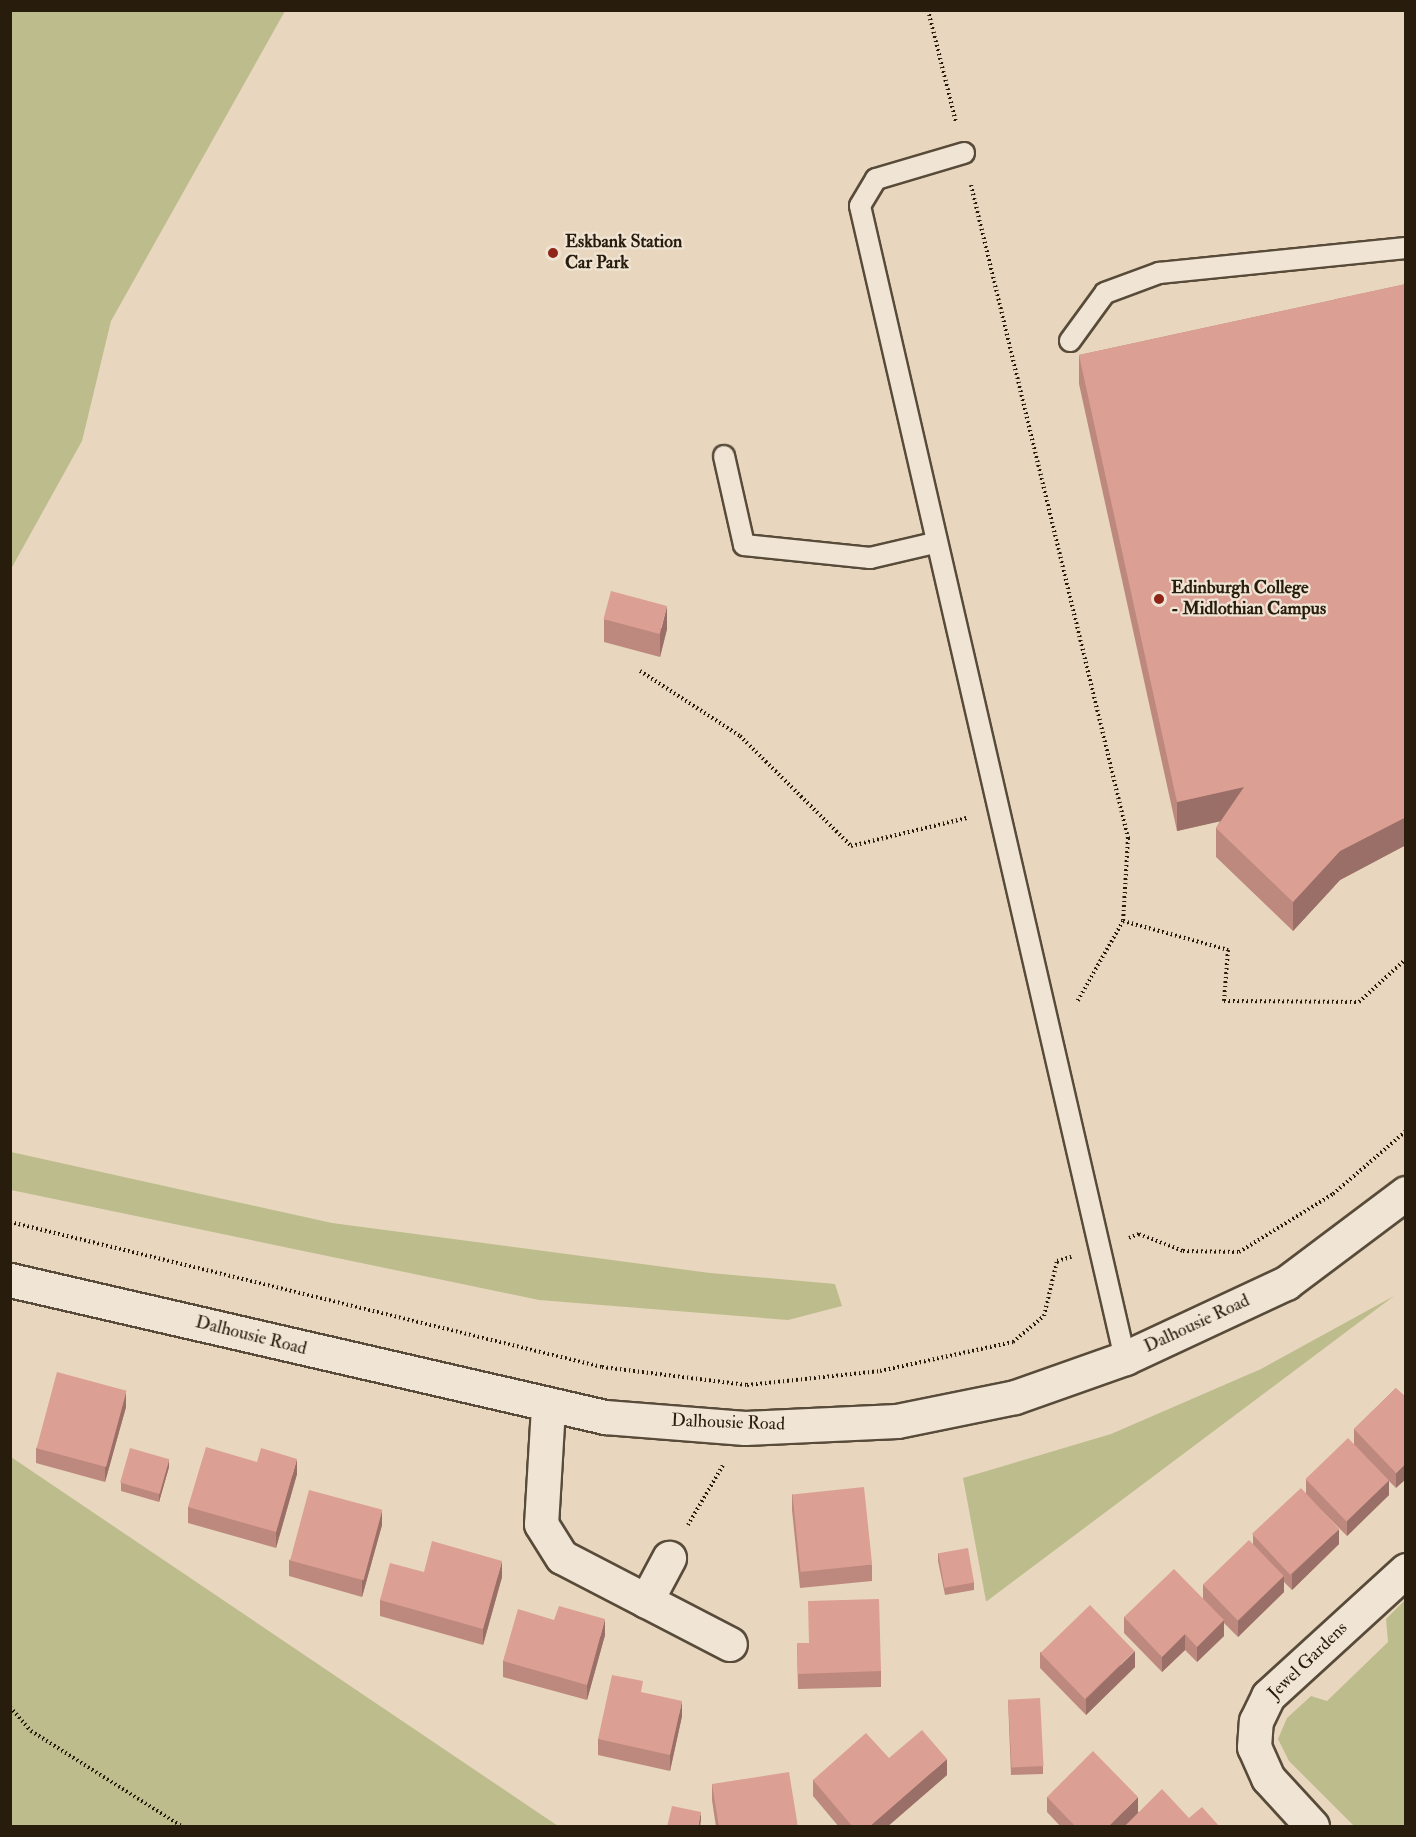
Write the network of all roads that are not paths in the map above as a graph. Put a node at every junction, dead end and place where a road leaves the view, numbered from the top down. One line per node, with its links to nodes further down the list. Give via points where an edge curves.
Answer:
1 (964, 153): 5 (lane, via 876,179 860,206)
2 (1406, 248): 3 (lane, via 1159,273 1104,293)
3 (1070, 341)
4 (724, 456): 5 (lane, via 744,545 870,558)
5 (934, 543): 8 (lane)
6 (1406, 1193): 8 (main road, Dalhousie Road, via 1286,1282)
7 (10, 1280): 9 (main road, Dalhousie Road)
8 (1125, 1358): 9 (main road, Dalhousie Road, via 1015,1397 897,1421 745,1428)
9 (548, 1407): 12 (main road, via 541,1524 562,1557)
10 (669, 1558): 12 (main road)
11 (1406, 1570): 14 (main road, Jewel Gardens, via 1268,1696 1256,1721 1254,1748 1268,1778)
12 (646, 1601): 13 (main road)
13 (730, 1644)
14 (1312, 1827)

